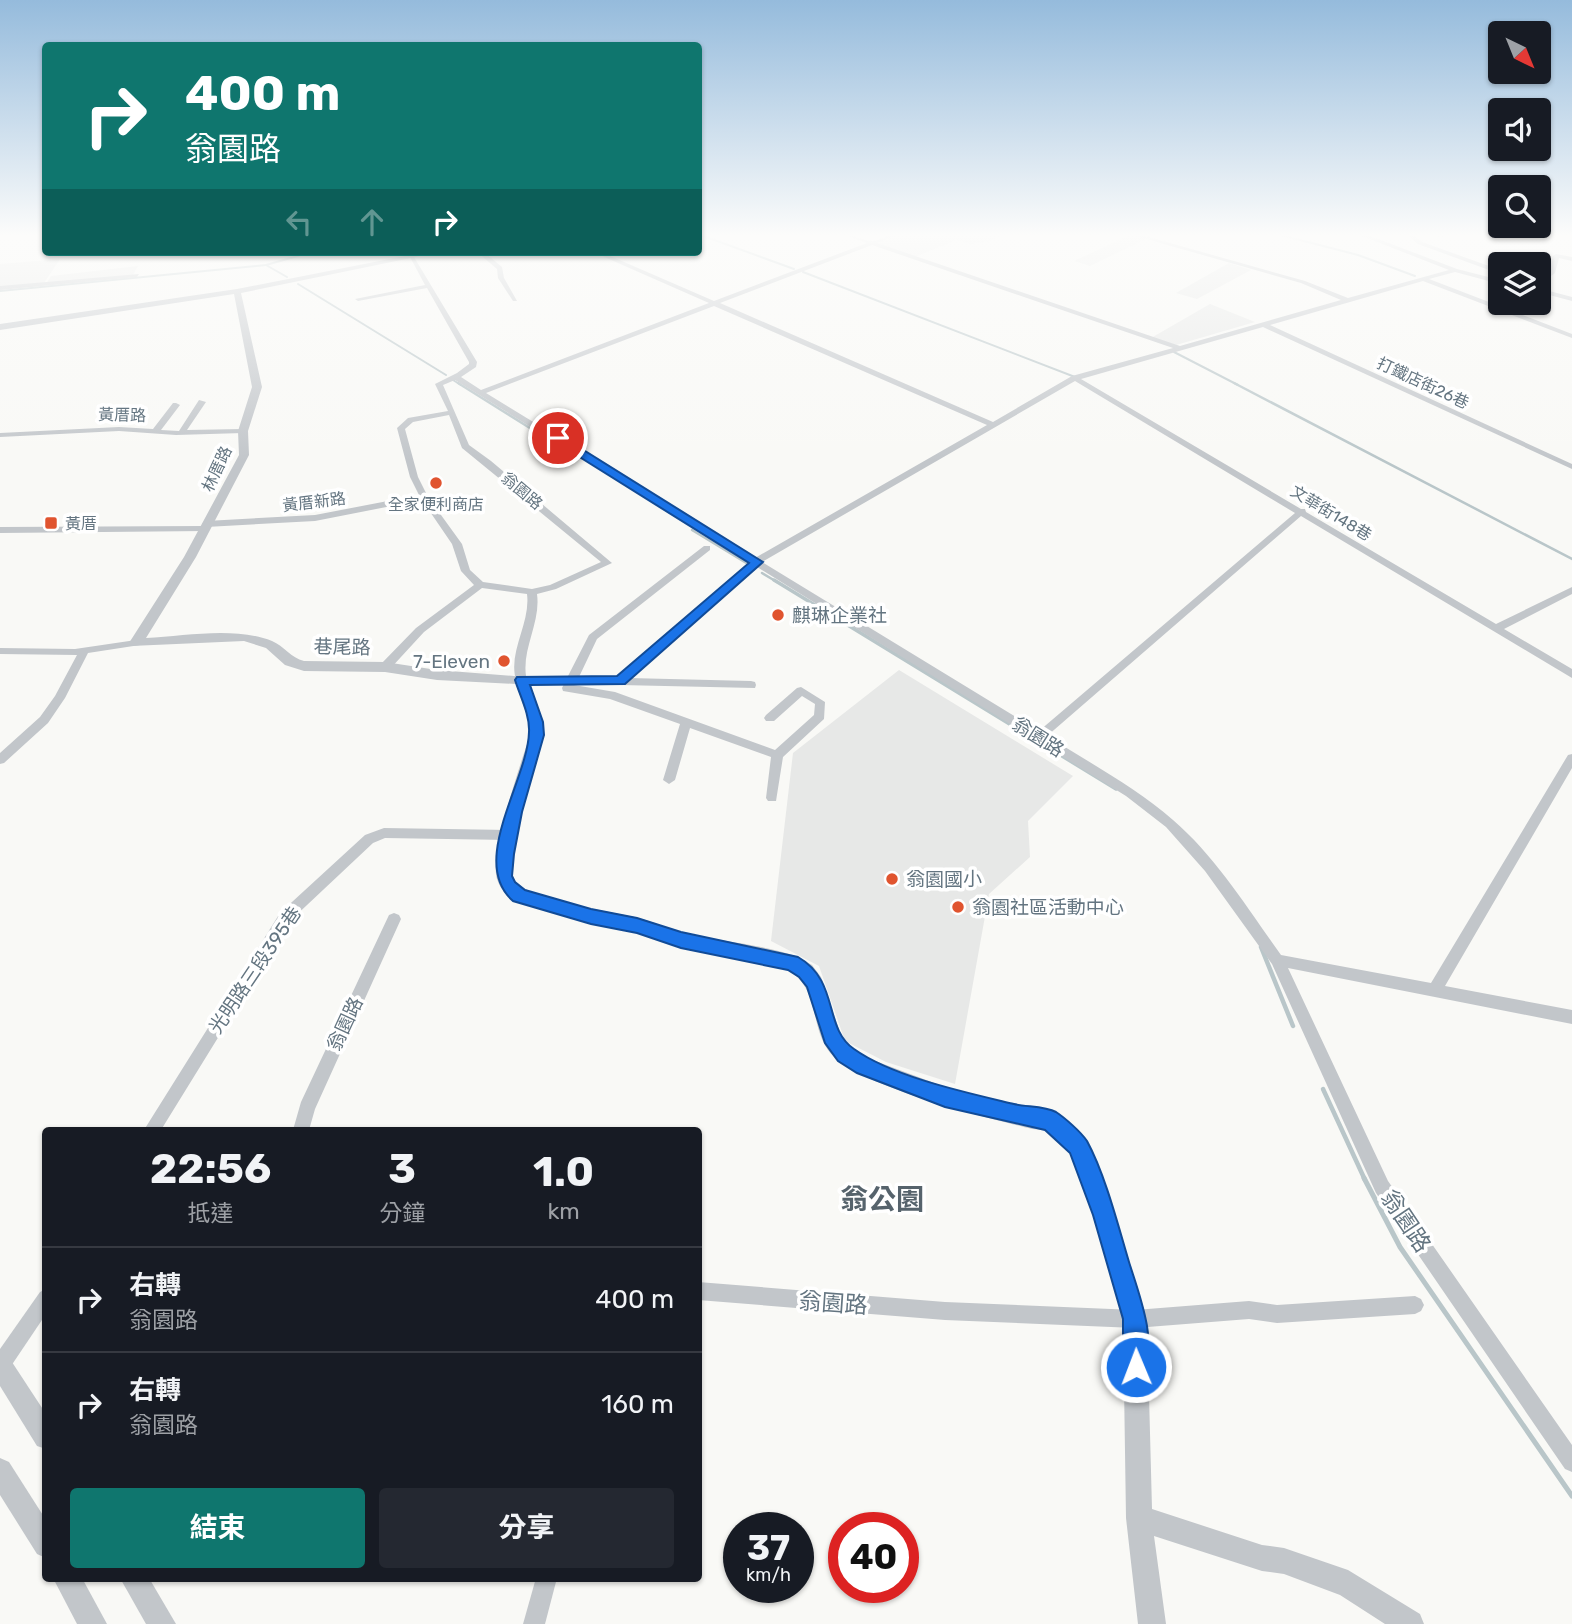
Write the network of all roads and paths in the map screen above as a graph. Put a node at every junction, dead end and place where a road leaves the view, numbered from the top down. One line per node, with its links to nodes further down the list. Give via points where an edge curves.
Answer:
1 (117, 310): 10 (street)
2 (241, 310): 20 (street, 林厝路, via 257,387)
3 (443, 310): 13 (street, via 473,362)
4 (696, 310): 15 (street)
5 (734, 310): 19 (street)
6 (1065, 310): 12 (street)
7 (1312, 310): 9 (street)
8 (1504, 310): 11 (street)
9 (1263, 324): 12 (street); 24 (street, 打鐵店街26巷)
10 (0, 327)
11 (1572, 336)
12 (1179, 349): 14 (street)
13 (455, 377): 15 (street, 翁園路); 18 (street, via 438,386)
14 (1077, 377): 19 (street); 26 (street, 文華街148巷)
15 (482, 392): 30 (street, 翁園路)
16 (202, 402): 22 (street)
17 (176, 405): 21 (street)
18 (452, 412): 25 (street, via 411,420 401,428); 33 (street, 翁園路, via 469,450 607,563)
19 (992, 424): 30 (street)
20 (243, 430): 22 (street, 黃厝路); 27 (street, 林厝路, via 244,455)
21 (155, 432): 22 (street, 黃厝路); 23 (street, 黃厝路, via 120,429)
22 (181, 433)
23 (0, 435)
24 (1572, 467)
25 (424, 497): 27 (street, 黃厝新路, via 324,516); 31 (street, via 457,544 466,571)
26 (1302, 511): 34 (street, 文華街148巷); 46 (street)
27 (204, 527): 28 (street); 35 (street, 林厝路)
28 (0, 530)
29 (707, 548): 41 (street, via 593,637)
30 (757, 562): 42 (street); 46 (street, 翁園路)
31 (480, 585): 33 (street, 翁園路); 38 (street, via 419,630)
32 (1572, 590): 34 (street)
33 (532, 592): 40 (street, via 534,602 519,671)
34 (1495, 629): 39 (street, 文華街148巷)
35 (136, 643): 36 (street, 巷尾路); 38 (street, 巷尾路, via 245,637 271,645 290,662 304,666)
36 (85, 650): 37 (street, 巷尾路); 49 (street, via 44,720)
37 (0, 651)
38 (385, 667): 40 (street, 巷尾路)
39 (1572, 674)
40 (522, 680): 41 (street); 52 (street, via 537,735)
41 (572, 680): 42 (street); 45 (street, via 567,688 611,695)
42 (620, 680): 43 (street)
43 (751, 685)
44 (770, 718): 47 (street, via 801,691 820,702 820,716)
45 (686, 723): 47 (street); 50 (street)
46 (1038, 738): 54 (street, 翁園路, via 1130,793 1170,824 1210,867)
47 (777, 755): 51 (street)
48 (1572, 758): 55 (street)
49 (0, 760)
50 (669, 780)
51 (772, 798)
52 (509, 835): 57 (street, 光明路三段395巷, via 384,833 369,839 285,917); 62 (street, via 504,876 519,895 681,940 792,963 815,983 834,1043 845,1055 945,1097 1049,1120 1078,1146)
53 (394, 919): 58 (street, 翁園路)
54 (1277, 960): 55 (street); 65 (street, 翁園路, via 1382,1187)
55 (1434, 990): 56 (street)
56 (1572, 1017)
57 (154, 1127)
58 (302, 1127)
59 (702, 1291): 62 (street, 翁園路, via 945,1311)
60 (42, 1304): 63 (street)
61 (1415, 1305): 62 (street, 翁園路)
62 (1135, 1319): 67 (street)
63 (0, 1364): 64 (street)
64 (42, 1431)
65 (1572, 1462)
66 (0, 1471): 68 (street)
67 (1139, 1518): 75 (street); 76 (street, via 1349,1584)
68 (42, 1539)
69 (68, 1582): 72 (street)
70 (136, 1582): 73 (street)
71 (546, 1582): 74 (street)
72 (93, 1624)
73 (162, 1624)
74 (534, 1624)
75 (1153, 1624)
76 (1410, 1624)

